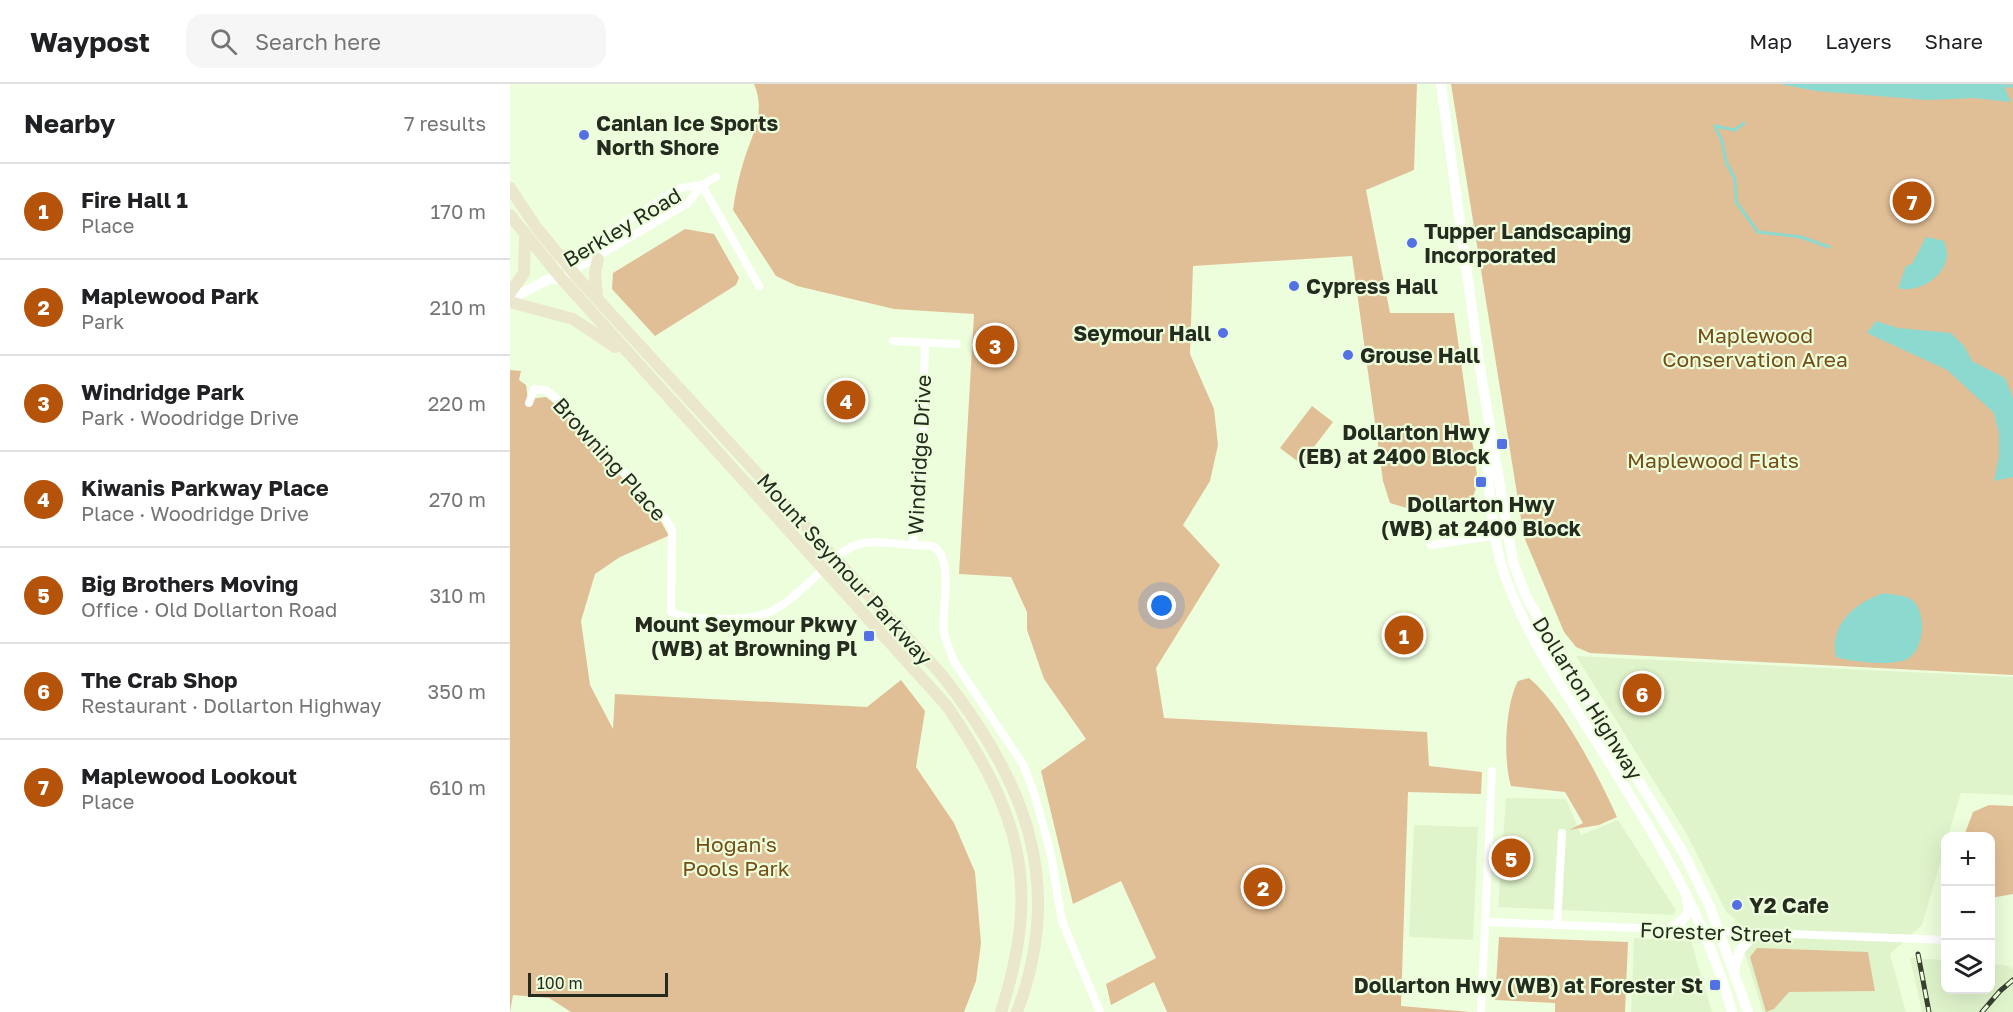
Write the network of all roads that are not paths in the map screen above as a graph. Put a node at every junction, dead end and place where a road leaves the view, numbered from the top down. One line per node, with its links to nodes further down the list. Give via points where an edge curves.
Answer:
1 (1441, 84): 19 (street, Dollarton Highway, via 1480,368 1490,499)
2 (716, 177): 3 (street, Berkley Road)
3 (702, 185): 7 (street, Berkley Road, via 688,203); 8 (street, Berkley Road, via 680,188); 10 (street)
4 (510, 188): 8 (main road, Mount Seymour Parkway)
5 (510, 215): 6 (main road, Mount Seymour Parkway)
6 (525, 237): 9 (main road, Mount Seymour Parkway); 11 (main road, via 524,273)
7 (598, 259): 8 (street, Berkley Road); 12 (main road)
8 (569, 266): 9 (street, Berkley Road); 12 (main road, Mount Seymour Parkway)
9 (554, 275): 13 (street, Berkley Road); 17 (main road, Mount Seymour Parkway)
10 (759, 286)
11 (510, 293)
12 (597, 297): 22 (main road, Mount Seymour Parkway)
13 (510, 300): 17 (main road, via 573,319)
14 (893, 341): 15 (street)
15 (925, 343): 16 (street); 20 (street, Windridge Drive, via 922,459)
16 (957, 345)
17 (635, 362): 23 (main road, Mount Seymour Parkway)
18 (528, 403): 23 (street, Browning Place, via 534,388 546,390 558,400 667,521 672,530 671,612 690,618 753,618 782,607)
19 (1501, 535): 21 (street); 26 (street, Dollarton Highway, via 1504,571 1523,620); 31 (street, Dollarton Highway, via 1526,596 1684,854)
20 (913, 545): 22 (street, Browning Place, via 856,545); 37 (street, Windridge Drive, via 933,546 943,556 943,619 949,648 955,663 1023,764 1045,830 1062,921)
21 (1431, 545)
22 (835, 558): 23 (street, Browning Place); 36 (main road, Mount Seymour Parkway, via 972,713 1017,794 1034,848 1038,893 1036,944)
23 (825, 568): 35 (main road, Mount Seymour Parkway, via 947,706 998,790 1011,827 1021,887 1018,949)
24 (1492, 771): 27 (street)
25 (1562, 833): 28 (street)
26 (1686, 890): 29 (street, via 1689,910 1680,924); 30 (street, Dollarton Highway)
27 (1487, 922): 28 (street, Forester Street); 38 (street)
28 (1557, 925): 29 (street, Forester Street)
29 (1668, 930): 30 (street, Forester Street)
30 (1704, 931): 31 (street, Forester Street); 39 (street, Dollarton Highway)
31 (1720, 932): 32 (street, Forester Street); 34 (street, Dollarton Highway)
32 (1755, 934): 33 (street, Forester Street); 34 (street, via 1740,950)
33 (1941, 940)
34 (1734, 969): 40 (street, Dollarton Highway)
35 (1001, 1012)
36 (1017, 1012)
37 (1100, 1012)
38 (1482, 1012)
39 (1732, 1012)
40 (1748, 1012)

